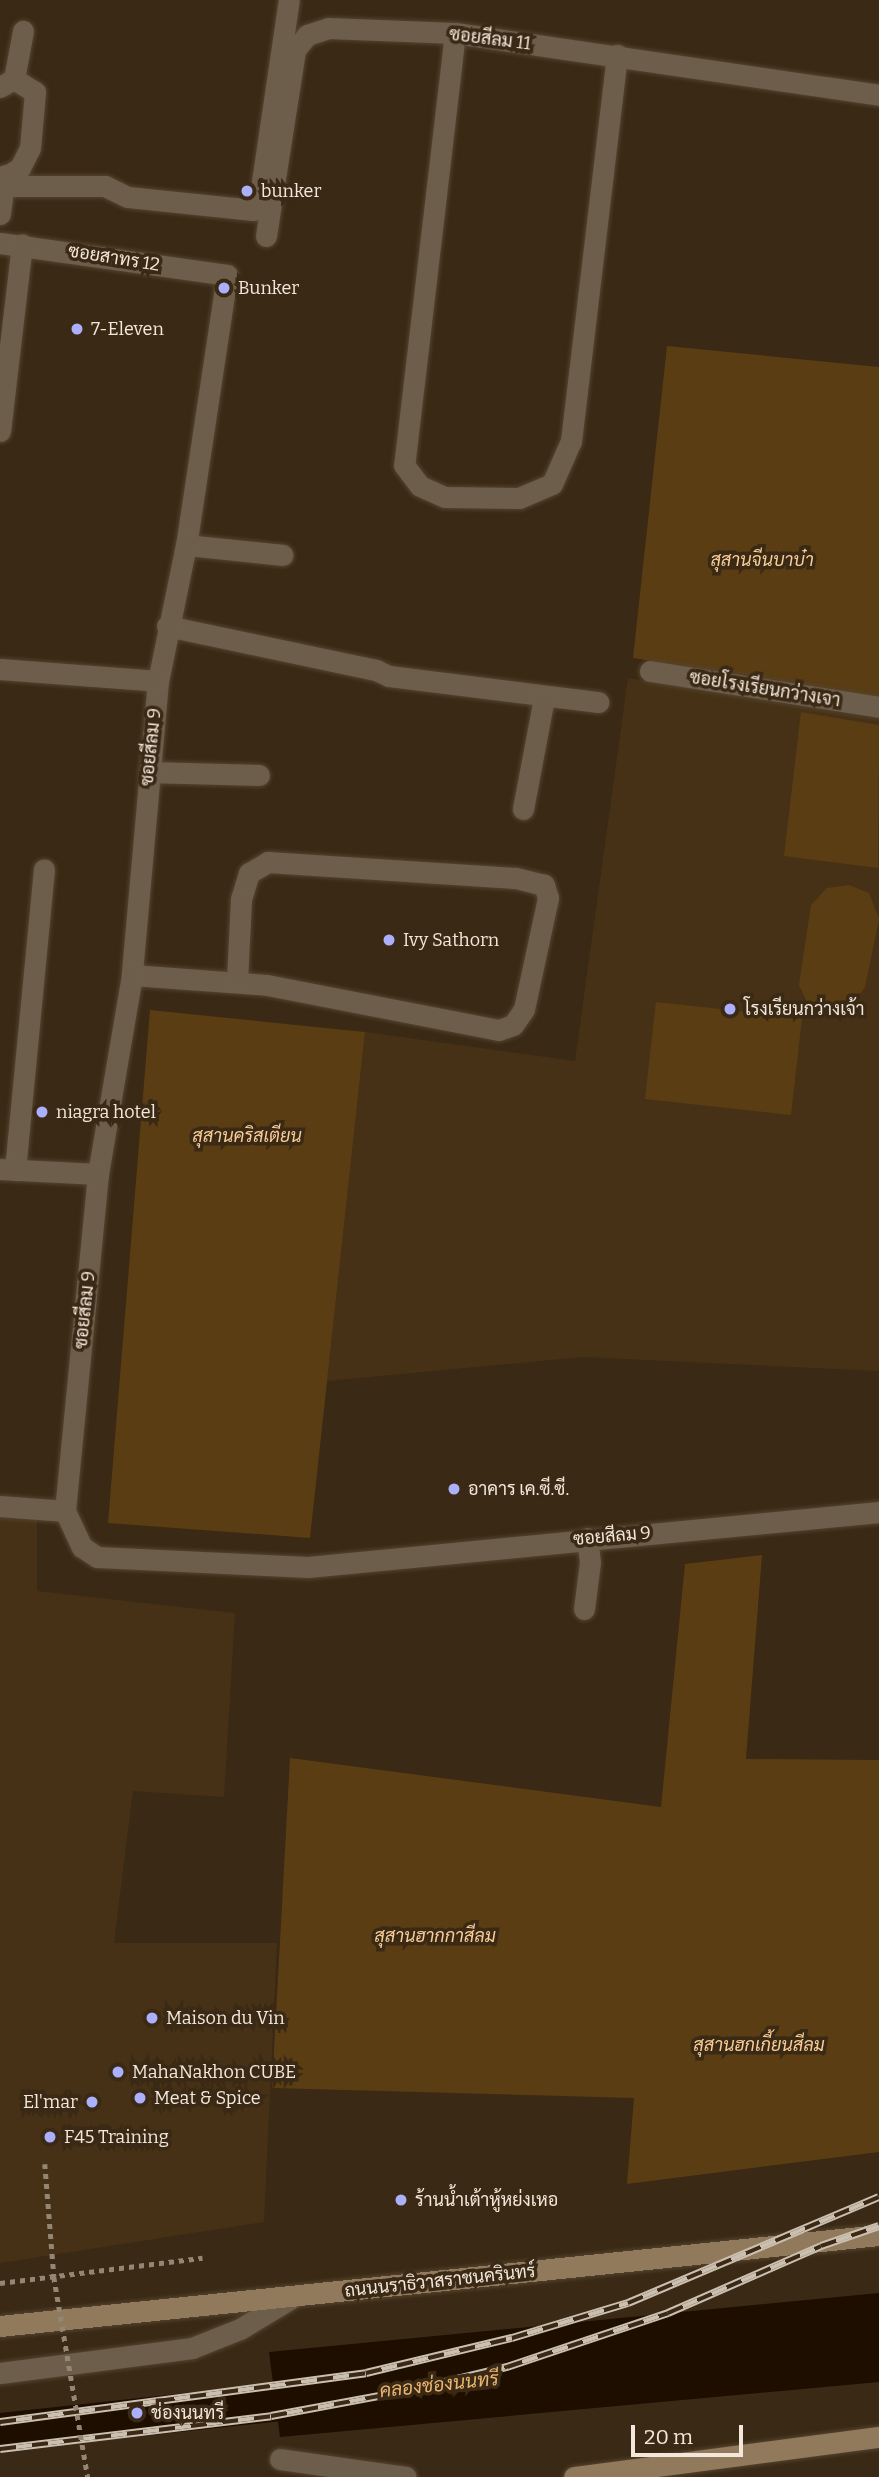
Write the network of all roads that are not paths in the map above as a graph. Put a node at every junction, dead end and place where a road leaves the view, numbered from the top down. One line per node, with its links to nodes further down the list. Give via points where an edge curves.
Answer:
1 (289, 0): 7 (street, via 259,202 253,210 128,197 104,186)
2 (23, 31): 5 (street)
3 (455, 33): 4 (street, ซอยสีลม 11); 4 (street, via 404,465 420,486 445,497 519,498 552,484 571,441); 9 (street, ซอยสีลม 11, via 328,28 307,35 295,50)
4 (617, 55): 6 (street, ซอยสีลม 11)
5 (7, 83): 7 (street, via 35,92 30,148 20,167)
6 (879, 95)
7 (4, 177): 8 (street)
8 (0, 214)
9 (266, 236)
10 (0, 243): 11 (street, ซอยสาทร 12)
11 (22, 244): 12 (street, ซอยสาทร 12); 13 (street)
12 (227, 275): 14 (street, ซอยสีลม 9)
13 (0, 430)
14 (186, 545): 15 (street); 16 (street, ซอยสีลม 9)
15 (282, 555)
16 (167, 626): 19 (street, ซอยสีลม 9); 20 (street, via 389,676)
17 (0, 669): 19 (street)
18 (650, 671): 22 (street, ซอยโรงเรียนกว่างเจา)
19 (158, 681): 23 (street, ซอยสีลม 9)
20 (544, 698): 21 (street); 25 (street)
21 (598, 702)
22 (879, 707)
23 (149, 772): 24 (street); 27 (street, ซอยสีลม 9)
24 (258, 775)
25 (523, 809)
26 (44, 869): 29 (street)
27 (132, 975): 28 (street); 30 (street, ซอยสีลม 9)
28 (237, 982): 28 (street, via 499,1030 513,1025 524,1009 548,898 544,885 514,878 268,862 249,873 241,898)
29 (7, 1170): 30 (street)
30 (98, 1174): 32 (street, ซอยสีลม 9)
31 (0, 1506): 32 (street)
32 (65, 1511): 34 (street, ซอยสีลม 9, via 82,1547 97,1558 308,1567)
33 (879, 1512): 34 (street, ซอยสีลม 9)
34 (587, 1538): 35 (street, via 590,1562)
35 (584, 1609)
36 (879, 2235): 37 (main road, ถนนนราธิวาสราชนครินทร์)
37 (293, 2297): 38 (main road, ถนนนราธิวาสราชนครินทร์); 39 (street, via 240,2329 192,2348)
38 (0, 2326)
39 (0, 2373)
40 (879, 2437): 43 (main road)
41 (280, 2459): 42 (street)
42 (406, 2477)
43 (574, 2477)

